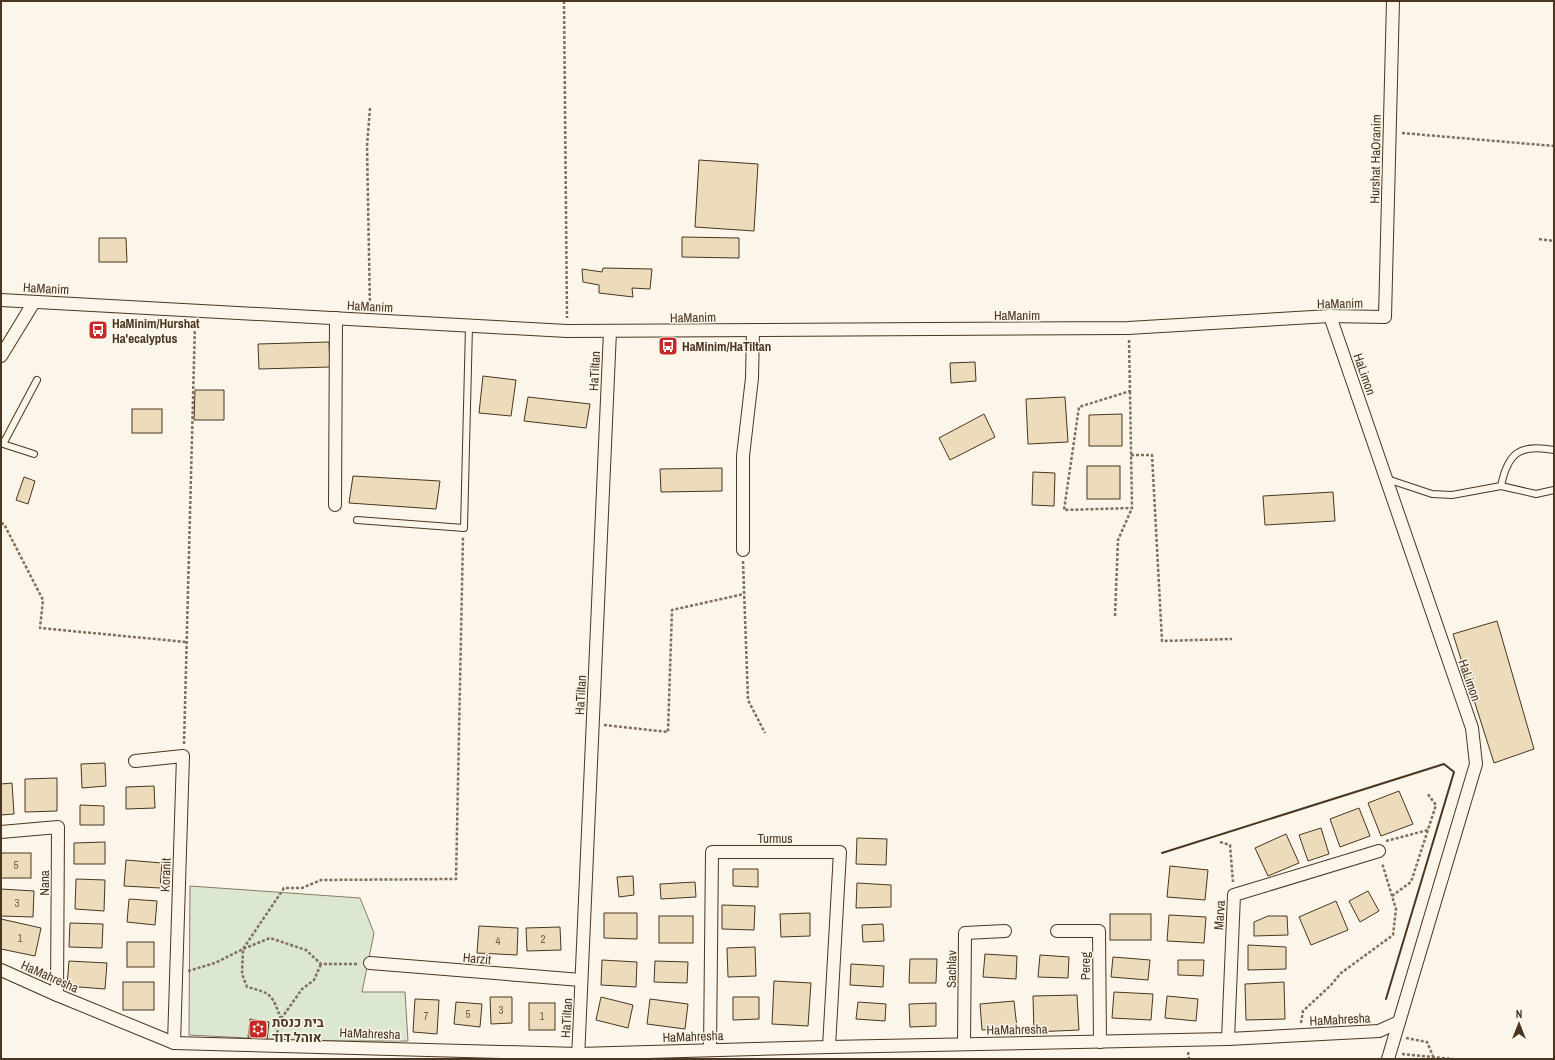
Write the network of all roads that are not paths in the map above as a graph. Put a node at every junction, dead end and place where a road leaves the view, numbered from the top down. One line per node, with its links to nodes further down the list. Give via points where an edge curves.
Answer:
1 (1393, 1): 5 (street, Hurshat HaOranim)
2 (1, 300): 3 (street, HaManim)
3 (34, 302): 6 (street, HaManim); 10 (street)
4 (1330, 316): 5 (street, HaManim); 8 (street, HaManim, via 1128,328); 15 (street, HaLimon)
5 (1385, 317)
6 (336, 318): 7 (street, HaManim); 18 (street)
7 (469, 326): 9 (street, HaManim); 19 (lane, via 464,528)
8 (753, 330): 9 (street, HaManim); 20 (street, via 752,378 742,456)
9 (610, 331): 28 (street, HaTiltan)
10 (1, 356)
11 (38, 380): 12 (lane)
12 (2, 444): 14 (lane)
13 (1554, 450): 16 (lane, via 1538,447 1512,455)
14 (34, 454)
15 (1386, 478): 16 (lane, via 1432,494 1452,495); 30 (street, HaLimon, via 1472,728 1476,764)
16 (1501, 486): 17 (lane, via 1536,494)
17 (1554, 490)
18 (335, 505)
19 (357, 520)
20 (743, 550)
21 (135, 761): 32 (street, Koranit, via 183,756)
22 (1, 832): 29 (street, Nana, via 58,827)
23 (1379, 851): 31 (street, Marva, via 1234,895)
24 (1005, 931): 34 (street, Sachlav, via 965,933)
25 (1057, 931): 33 (street, Pereg, via 1099,931)
26 (370, 964): 28 (street, Harzit)
27 (1, 970): 29 (street, HaMahresha)
28 (581, 980): 37 (street, HaTiltan)
29 (57, 995): 32 (street, HaMahresha)
30 (1398, 1022): 31 (street, HaMahresha, via 1379,1031); 38 (street, HaLimon)
31 (1228, 1039): 33 (street, HaMahresha)
32 (174, 1042): 37 (street, HaMahresha)
33 (1100, 1042): 34 (street, HaMahresha)
34 (964, 1044): 35 (street, HaMahresha)
35 (829, 1047): 36 (street, HaMahresha); 36 (street, Turmus, via 840,852 712,852)
36 (710, 1050): 37 (street, HaMahresha)
37 (578, 1056)
38 (1388, 1059)

